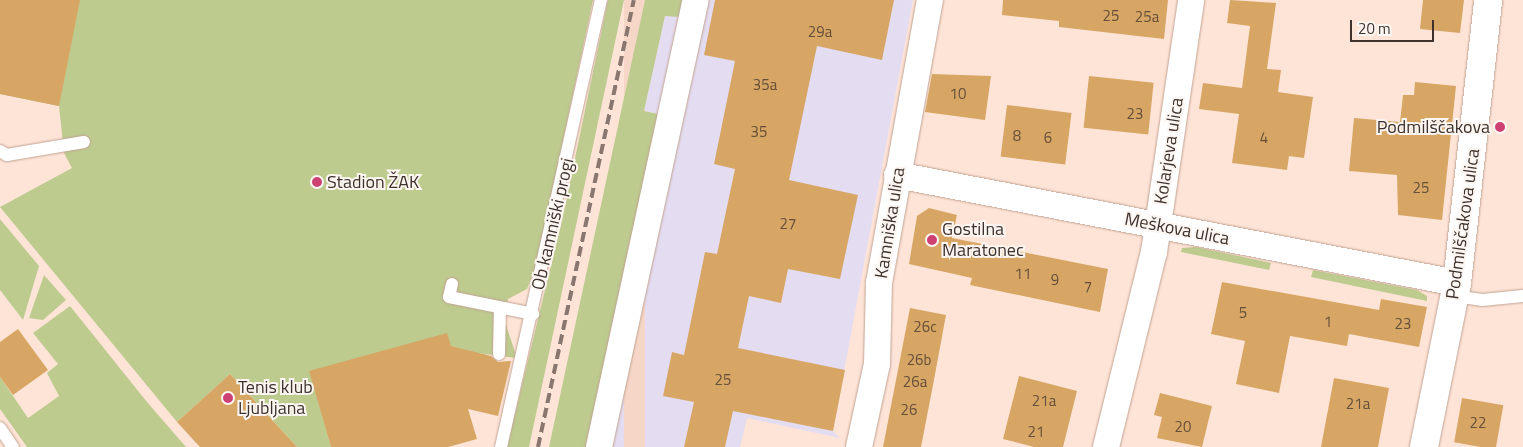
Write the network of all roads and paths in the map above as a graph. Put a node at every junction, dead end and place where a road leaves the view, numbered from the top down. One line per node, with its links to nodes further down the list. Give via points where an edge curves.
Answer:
1 (601, 0): 14 (lane, Ob kamniški progi)
2 (696, 0): 19 (street)
3 (930, 0): 8 (street, Kamniška ulica)
4 (1192, 0): 9 (street, Kolarjeva ulica)
5 (1488, 0): 11 (street, Podmilščakova ulica)
6 (84, 142): 7 (lane, via 7,155)
7 (0, 151)
8 (897, 175): 9 (street, Meškova ulica); 20 (street, Kamniška ulica, via 879,282 877,364)
9 (1158, 225): 11 (street, Meškova ulica); 21 (street, Kolarjeva ulica)
10 (452, 284): 13 (lane, via 449,297)
11 (1455, 290): 12 (lane, via 1482,300); 22 (street, Podmilščakova ulica)
12 (1523, 296)
13 (500, 308): 14 (lane); 15 (lane)
14 (533, 314): 18 (lane, Ob kamniški progi)
15 (499, 354)
16 (0, 428): 17 (lane)
17 (13, 447)
18 (502, 447)
19 (599, 447)
20 (859, 447)
21 (1106, 447)
22 (1424, 447)

